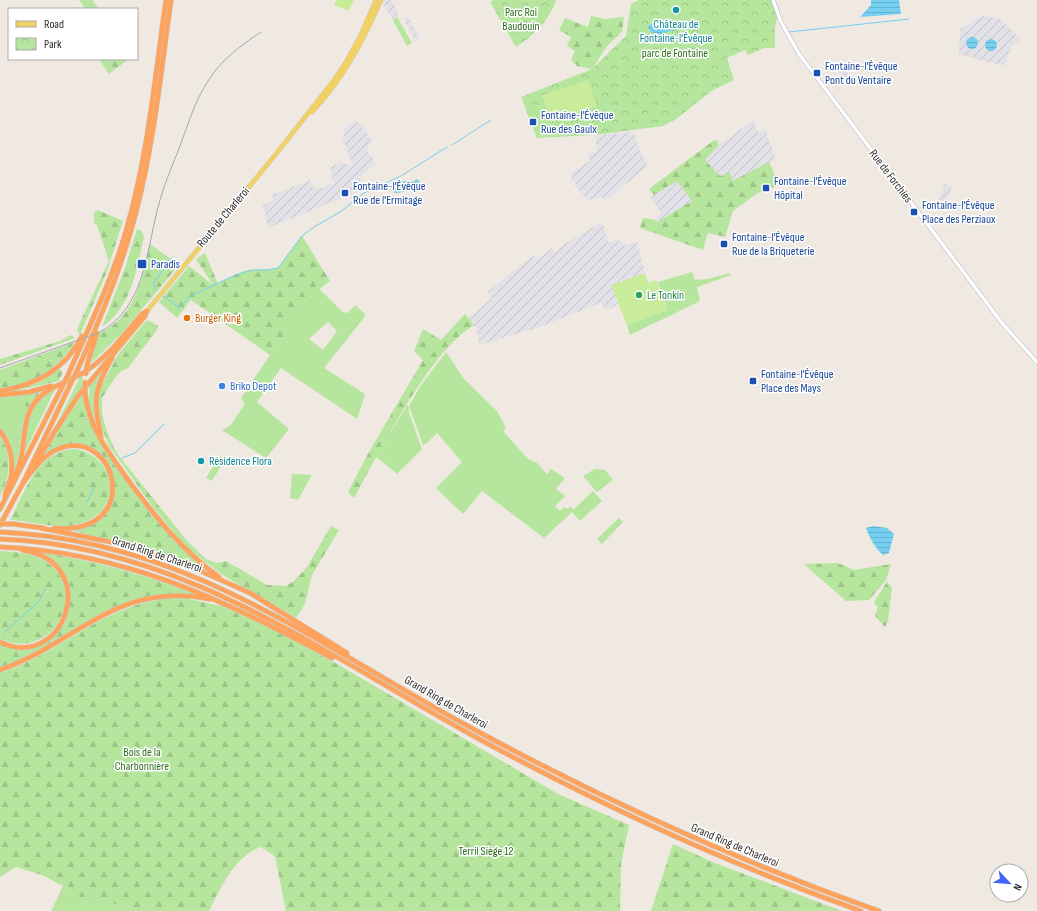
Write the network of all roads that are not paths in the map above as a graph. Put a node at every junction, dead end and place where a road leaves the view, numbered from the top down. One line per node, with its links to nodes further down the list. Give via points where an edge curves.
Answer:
1 (166, 0): 9 (highway, via 136,191 119,253)
2 (171, 0): 8 (highway, via 141,192 125,253)
3 (376, 0): 6 (main road, Route de Charleroi, via 346,62)
4 (381, 0): 6 (main road, Route de Charleroi, via 351,62)
5 (773, 0): 11 (main road, Rue de Forchies, via 783,26 799,54 1002,323)
6 (300, 124): 7 (main road, Route de Charleroi)
7 (147, 311): 10 (highway); 12 (highway, via 92,367)
8 (98, 324): 16 (highway, bridge, via 85,382 90,416); 18 (highway, bridge)
9 (90, 327): 12 (highway, bridge); 13 (highway, via 68,358 53,372 26,386)
10 (118, 348): 16 (highway, via 101,379 96,398 95,414); 17 (highway, via 65,415)
11 (1037, 362)
12 (61, 386): 14 (highway); 19 (highway); 19 (highway, via 44,393 28,414 21,461)
13 (0, 391)
14 (0, 395)
15 (0, 431): 20 (highway, via 9,450 11,463)
16 (102, 442): 27 (highway, via 168,532 196,559)
17 (30, 474): 18 (highway); 23 (highway, via 54,451 65,447 77,447 87,449 100,457 113,480 110,502 105,512 95,520 75,528)
18 (23, 483): 22 (highway)
19 (13, 484): 20 (highway)
20 (5, 499): 21 (highway)
21 (0, 508)
22 (0, 525): 23 (highway, bridge)
23 (41, 528): 27 (highway, via 138,549 185,564)
24 (0, 532): 31 (highway, Grand Ring de Charleroi, via 99,546 186,572 267,610)
25 (3, 539): 30 (highway, Grand Ring de Charleroi, via 98,552 183,578 265,616)
26 (3, 547): 28 (highway, via 38,549 109,562 175,582); 29 (highway, via 32,552 50,560 65,580 68,604 63,623 44,641 18,647)
27 (231, 584): 31 (highway, via 290,616)
28 (222, 602): 30 (highway, via 343,664); 32 (highway, via 173,595 139,600 112,610 32,656)
29 (0, 642)
30 (350, 665): 33 (highway, Grand Ring de Charleroi, via 478,738 608,805 713,853)
31 (362, 665): 34 (highway, Grand Ring de Charleroi, via 474,730 610,800 762,867)
32 (0, 670)
33 (861, 911)
34 (878, 911)

